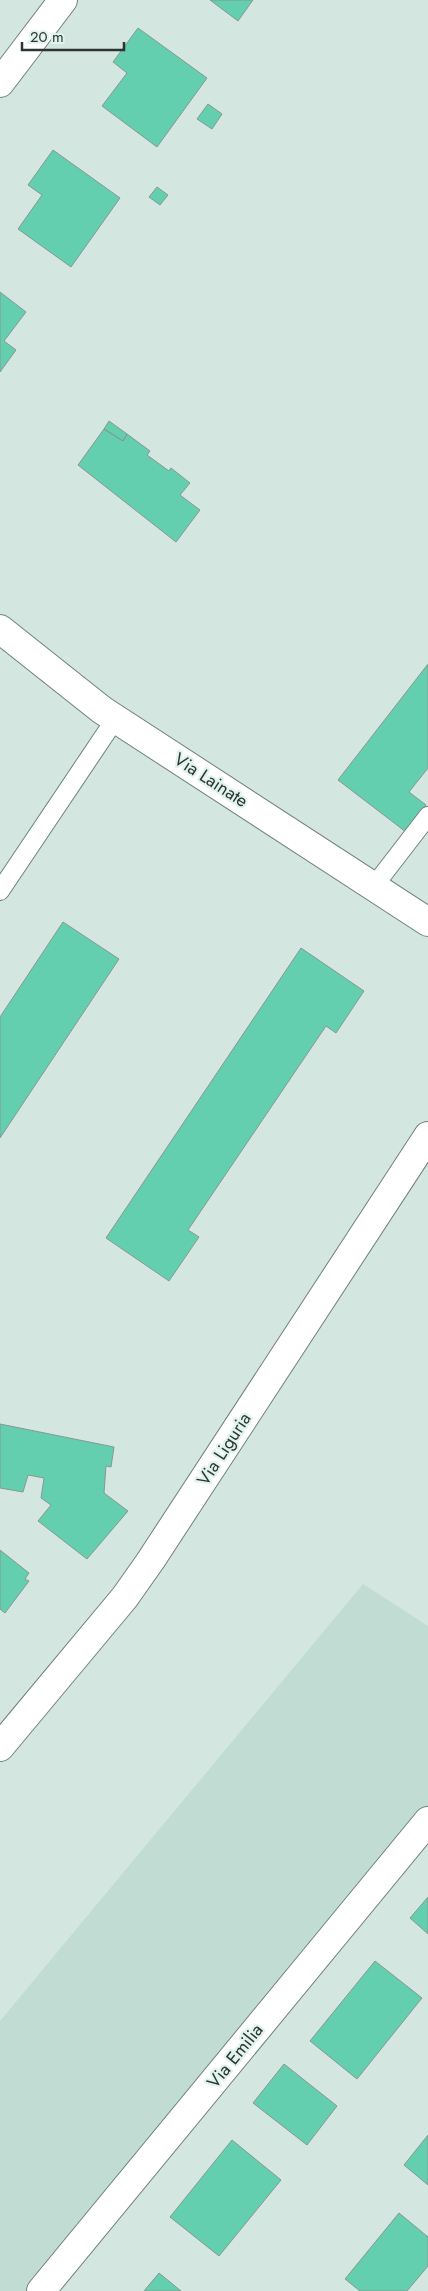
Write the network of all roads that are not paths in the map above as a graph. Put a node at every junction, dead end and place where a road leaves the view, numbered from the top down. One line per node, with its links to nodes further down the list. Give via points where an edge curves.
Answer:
1 (63, 0): 2 (street)
2 (0, 83)
3 (0, 629): 4 (street, Via Lainate)
4 (116, 718): 6 (street, Via Lainate); 7 (lane)
5 (428, 816): 6 (lane)
6 (374, 886): 8 (street, Via Lainate)
7 (0, 891)
8 (428, 922)
9 (424, 1150): 10 (street, Via Liguria, via 125,1597)
10 (0, 1747)
11 (428, 1821): 12 (street, Via Emilia)
12 (41, 2291)

